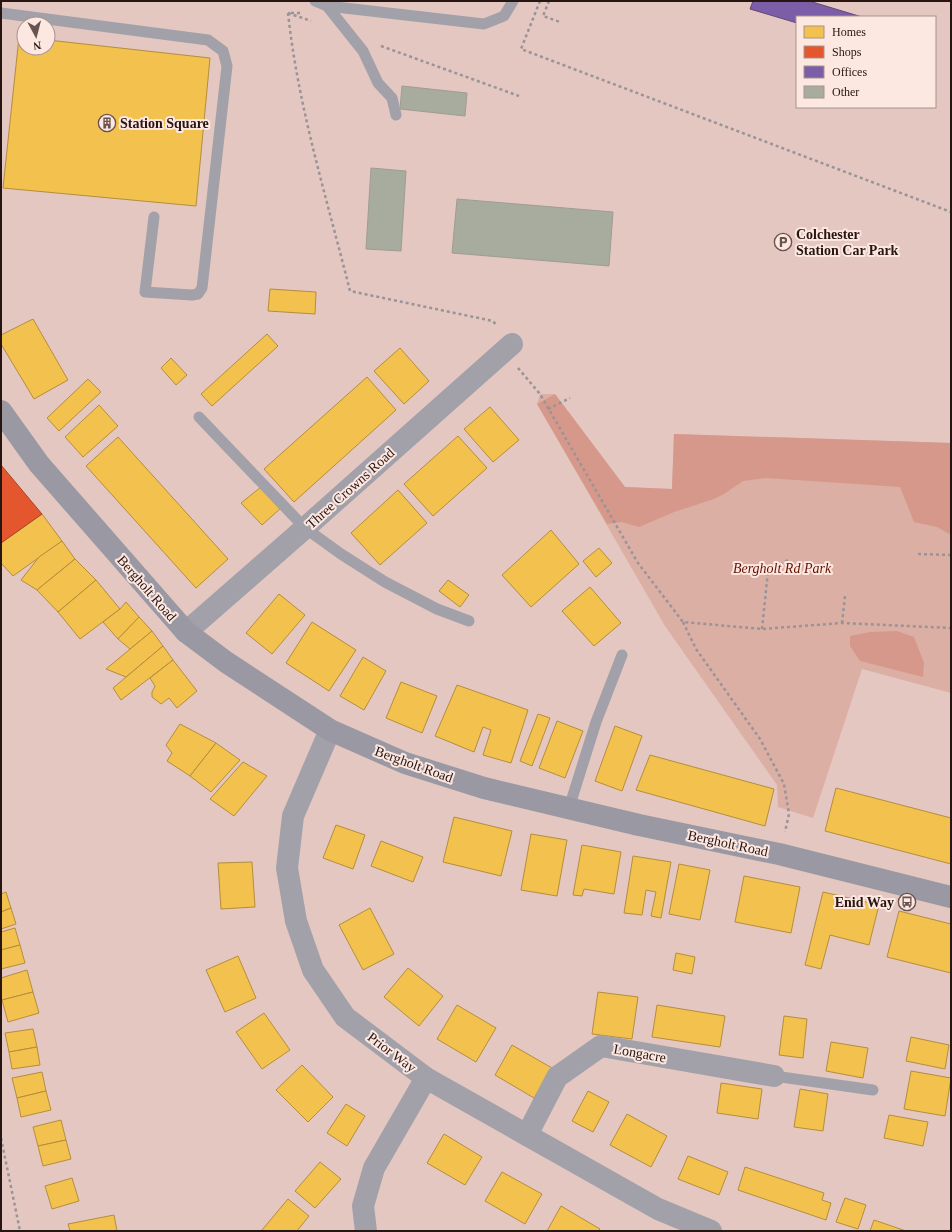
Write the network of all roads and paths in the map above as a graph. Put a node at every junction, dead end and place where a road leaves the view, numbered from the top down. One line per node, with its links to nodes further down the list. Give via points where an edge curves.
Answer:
1 (315, 1): 5 (lane)
2 (513, 1): 5 (lane, via 504,16 484,24)
3 (540, 1): 12 (path, via 521,49)
4 (549, 1): 7 (path, via 543,16)
5 (327, 6): 11 (lane, via 363,50 378,83 392,98)
6 (1, 13): 13 (lane, via 208,40 224,51 227,66 202,288 198,294 145,292)
7 (560, 22)
8 (318, 24): 14 (path, via 288,13 302,101 350,291)
9 (378, 45): 10 (path)
10 (519, 96)
11 (396, 115)
12 (951, 212)
13 (154, 217)
14 (493, 321)
15 (508, 347): 17 (path); 20 (street, Three Crowns Road)
16 (570, 398): 17 (path)
17 (548, 409): 26 (path, via 638,563)
18 (1, 410): 30 (main road, Bergholt Road, via 39,464)
19 (200, 417): 20 (lane)
20 (305, 528): 25 (lane, via 385,582 437,609); 30 (street, Three Crowns Road)
21 (918, 554): 22 (path)
22 (951, 555)
23 (790, 560): 29 (path, via 768,571)
24 (845, 596): 27 (path)
25 (469, 621)
26 (683, 622): 29 (path); 34 (path, via 696,650 760,739 784,784 789,814)
27 (842, 623): 28 (path); 29 (path)
28 (951, 628)
29 (762, 629)
30 (186, 632): 32 (main road, Bergholt Road, via 226,662)
31 (622, 655): 33 (lane, via 596,722)
32 (330, 730): 33 (main road, Bergholt Road, via 412,765 484,788); 37 (street, Prior Way, via 293,816 287,868 296,921 313,970 345,1017)
33 (569, 808): 34 (main road, Bergholt Road)
34 (780, 854): 35 (main road, Bergholt Road)
35 (951, 897)
36 (774, 1076): 38 (lane); 39 (street, Longacre, via 601,1046 557,1077)
37 (426, 1078): 39 (street, Prior Way); 42 (street, via 374,1168 363,1206)
38 (873, 1090)
39 (527, 1135): 43 (street, Prior Way, via 658,1209)
40 (1, 1138): 41 (path)
41 (20, 1231)
42 (366, 1231)
43 (711, 1231)

